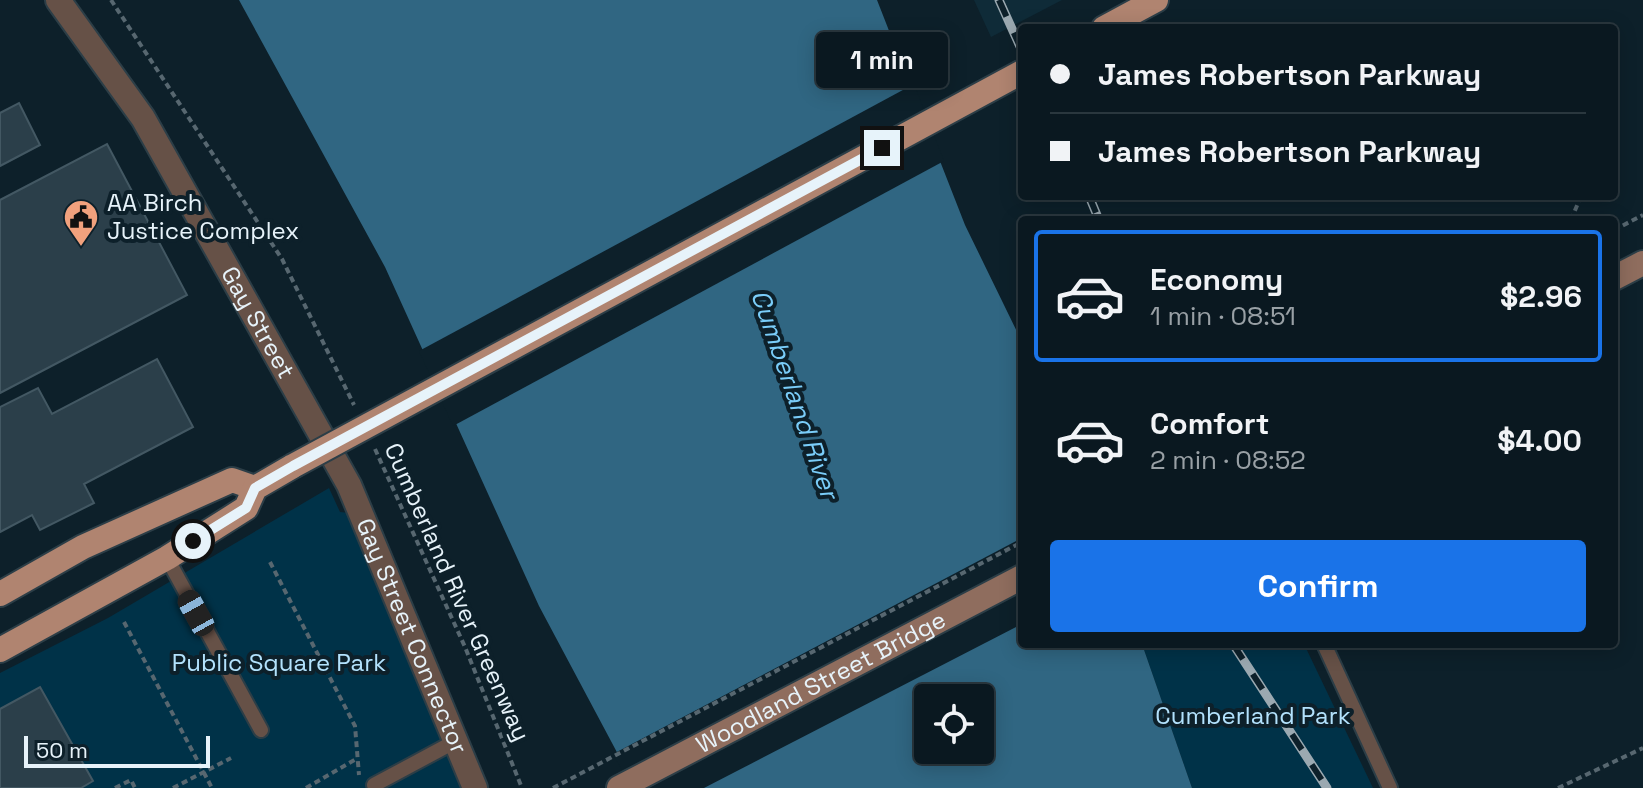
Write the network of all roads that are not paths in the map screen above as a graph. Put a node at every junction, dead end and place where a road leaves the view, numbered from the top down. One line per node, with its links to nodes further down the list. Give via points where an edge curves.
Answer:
1 (58, 0): 7 (street, Gay Street, via 143,118)
2 (1156, 0): 3 (main road)
3 (1111, 24)
4 (1018, 74): 8 (main road, bridge)
5 (1643, 263): 6 (main road)
6 (1618, 276)
7 (349, 485): 15 (street, Gay Street Connector)
8 (255, 488): 9 (main road, via 246,508); 11 (main road, via 232,480 83,547)
9 (167, 558): 13 (main road); 14 (lane)
10 (1018, 579): 18 (main road, Woodland Street Bridge)
11 (0, 594)
12 (1326, 648): 19 (lane)
13 (0, 650)
14 (261, 730)
15 (456, 741): 16 (lane); 17 (street, Gay Street Connector)
16 (368, 787)
17 (475, 788)
18 (619, 788)
19 (1390, 788)

